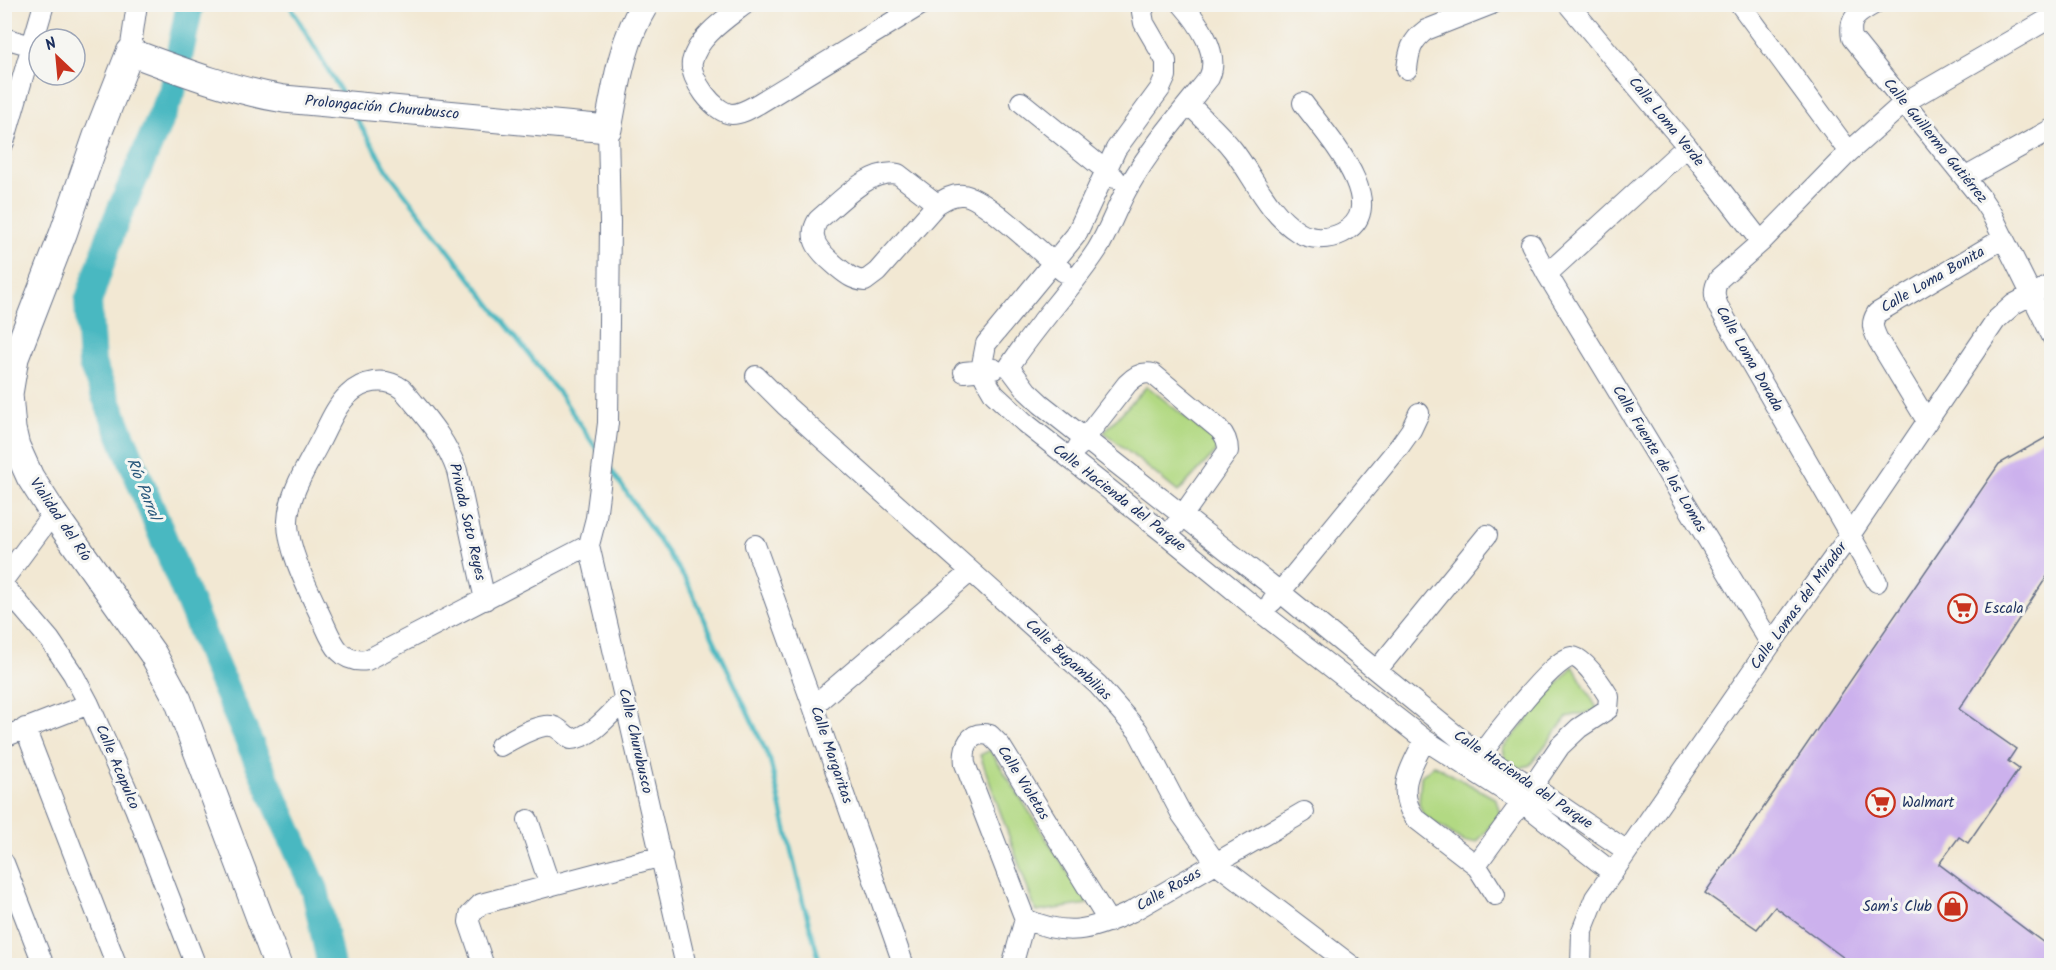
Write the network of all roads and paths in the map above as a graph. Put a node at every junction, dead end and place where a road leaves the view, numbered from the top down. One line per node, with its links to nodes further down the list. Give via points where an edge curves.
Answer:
1 (44, 4): 13 (street)
2 (136, 4): 16 (street)
3 (645, 4): 23 (main road, via 624,55)
4 (746, 4): 5 (street, via 706,38 692,63 694,77 705,95 729,114 758,104)
5 (922, 4)
6 (1146, 4): 28 (street, via 1142,12 1144,23 1166,61 1166,76)
7 (1182, 4): 21 (street, via 1203,35 1214,63 1209,78)
8 (1492, 4): 18 (street, via 1418,36 1409,51)
9 (1568, 4): 26 (street, Calle Loma Verde)
10 (1740, 4): 27 (street)
11 (1874, 4): 20 (street, Calle Guillermo Gutiérrez, via 1856,15 1852,38)
12 (2052, 17): 20 (street, Calle Loma Dorada)
13 (37, 27)
14 (4, 38): 15 (street)
15 (27, 45)
16 (130, 52): 23 (main road, Prolongación Churubusco, via 208,82 284,99); 48 (main road, Vialidad del Río, via 23,333 11,376 9,410 16,446)
17 (27, 63): 25 (street)
18 (1407, 69)
19 (1022, 102): 28 (street)
20 (1905, 102): 27 (street, Calle Loma Dorada); 29 (street, Calle Guillermo Gutiérrez)
21 (1189, 104): 22 (street, via 1231,147 1283,218 1299,232 1313,237 1335,237 1359,218 1361,192 1338,151); 30 (street, via 1152,148)
22 (1303, 104)
23 (608, 129): 53 (street, Calle Churubusco, via 608,423)
24 (2052, 129): 29 (street)
25 (4, 142)
26 (1687, 146): 33 (street, Calle Loma Verde); 36 (street)
27 (1849, 152): 33 (street, Calle Loma Dorada)
28 (1105, 171): 30 (street); 35 (street, via 1076,235)
29 (1966, 177): 32 (street, Calle Guillermo Gutiérrez)
30 (1128, 187): 37 (street, via 1098,248)
31 (937, 204): 31 (street, via 878,272 865,281 851,278 824,256 813,236 818,220 878,174 898,174); 35 (street, via 954,196 973,197)
32 (2004, 238): 39 (street, Calle Guillermo Gutiérrez); 45 (street, Calle Loma Bonita, via 1876,313 1872,321 1878,340)
33 (1761, 242): 51 (street, Calle Loma Dorada, via 1719,279 1715,297)
34 (1531, 244): 36 (street, Calle Fuente de las Lomas)
35 (1054, 264): 37 (street); 42 (street, via 998,327)
36 (1546, 274): 62 (street, Calle Fuente de las Lomas)
37 (1075, 281): 41 (street)
38 (2052, 284): 39 (street, Calle Lomas del Mirador)
39 (2031, 295): 40 (street, Calle Guillermo Gutiérrez); 45 (street, Calle Lomas del Mirador, via 2014,303 1996,320)
40 (2052, 336)
41 (1009, 367): 42 (street); 46 (street, Calle Hacienda del Parque, via 1027,391)
42 (973, 371): 47 (street, Calle Hacienda del Parque, via 1006,406)
43 (756, 376): 55 (street, Calle Bugambilias)
44 (1419, 413): 59 (street, via 1399,447)
45 (1927, 421): 51 (street, Calle Lomas del Mirador)
46 (1086, 437): 47 (street); 49 (street, Calle Hacienda del Parque); 49 (street, via 1134,377 1153,374 1219,429 1228,443 1228,451)
47 (1069, 459): 52 (street, Calle Hacienda del Parque)
48 (53, 513): 56 (street); 88 (main road, Vialidad del Río, via 147,645 178,700)
49 (1184, 516): 52 (street); 59 (street, Calle Hacienda del Parque)
50 (1487, 535): 63 (street)
51 (1850, 535): 57 (street, Calle Loma Dorada); 62 (street, Calle Lomas del Mirador)
52 (1168, 536): 61 (street, Calle Hacienda del Parque)
53 (590, 545): 60 (street, Privada Soto Reyes); 64 (street, Calle Churubusco)
54 (755, 545): 66 (street, Calle Margaritas)
55 (970, 572): 66 (street); 78 (street, Calle Bugambilias, via 1098,685 1123,712 1138,731 1182,815)
56 (4, 579)
57 (1877, 582)
58 (4, 586): 65 (street, Calle Acapulco, via 50,640)
59 (1280, 592): 61 (street); 63 (street, Calle Hacienda del Parque)
60 (486, 600): 60 (street, Privada Soto Reyes, via 451,453 401,388 388,382 362,385 338,407 290,506 289,539 330,635 347,659 368,660)
61 (1263, 614): 69 (street, Calle Hacienda del Parque)
62 (1771, 644): 75 (street, Calle Lomas del Mirador)
63 (1377, 670): 71 (street, Calle Hacienda del Parque)
64 (625, 699): 70 (street, via 589,732 575,739 549,725); 76 (street, Calle Churubusco)
65 (89, 704): 67 (street); 87 (street, Calle Acapulco, via 135,808)
66 (813, 706): 91 (street, Calle Margaritas)
67 (25, 728): 68 (street); 86 (street)
68 (4, 737)
69 (1425, 740): 71 (street, Calle Hacienda del Parque); 79 (street, via 1408,774 1408,809)
70 (500, 746)
71 (1475, 762): 72 (street, Calle Hacienda del Parque); 72 (street, via 1560,662 1573,657 1581,659 1609,697 1608,709 1569,736)
72 (1528, 795): 75 (street, Calle Hacienda del Parque); 79 (street); 80 (street, Calle Hacienda del Parque)
73 (1304, 813): 78 (street, Calle Rosas)
74 (528, 820): 81 (street)
75 (1627, 851): 80 (street, Calle Lomas del Mirador)
76 (662, 856): 81 (street); 90 (street, Calle Churubusco)
77 (4, 862): 85 (street)
78 (1216, 862): 84 (street, Calle Rosas); 93 (street, Calle Bugambilias)
79 (1476, 865): 82 (street)
80 (1612, 873): 94 (street, Calle Lomas del Mirador, via 1595,898 1582,931)
81 (550, 886): 89 (street, via 481,904 470,915)
82 (1496, 895)
83 (1025, 919): 84 (street, Calle Rosas, via 1062,930 1092,928); 84 (street, Calle Violetas, via 964,764 968,741 981,735 990,735 1000,745); 92 (street)
84 (1109, 922)
85 (44, 966)
86 (117, 966)
87 (196, 966)
88 (278, 966)
89 (484, 966)
90 (686, 966)
91 (904, 966)
92 (1012, 966)
93 (1352, 966)
94 (1581, 966)

